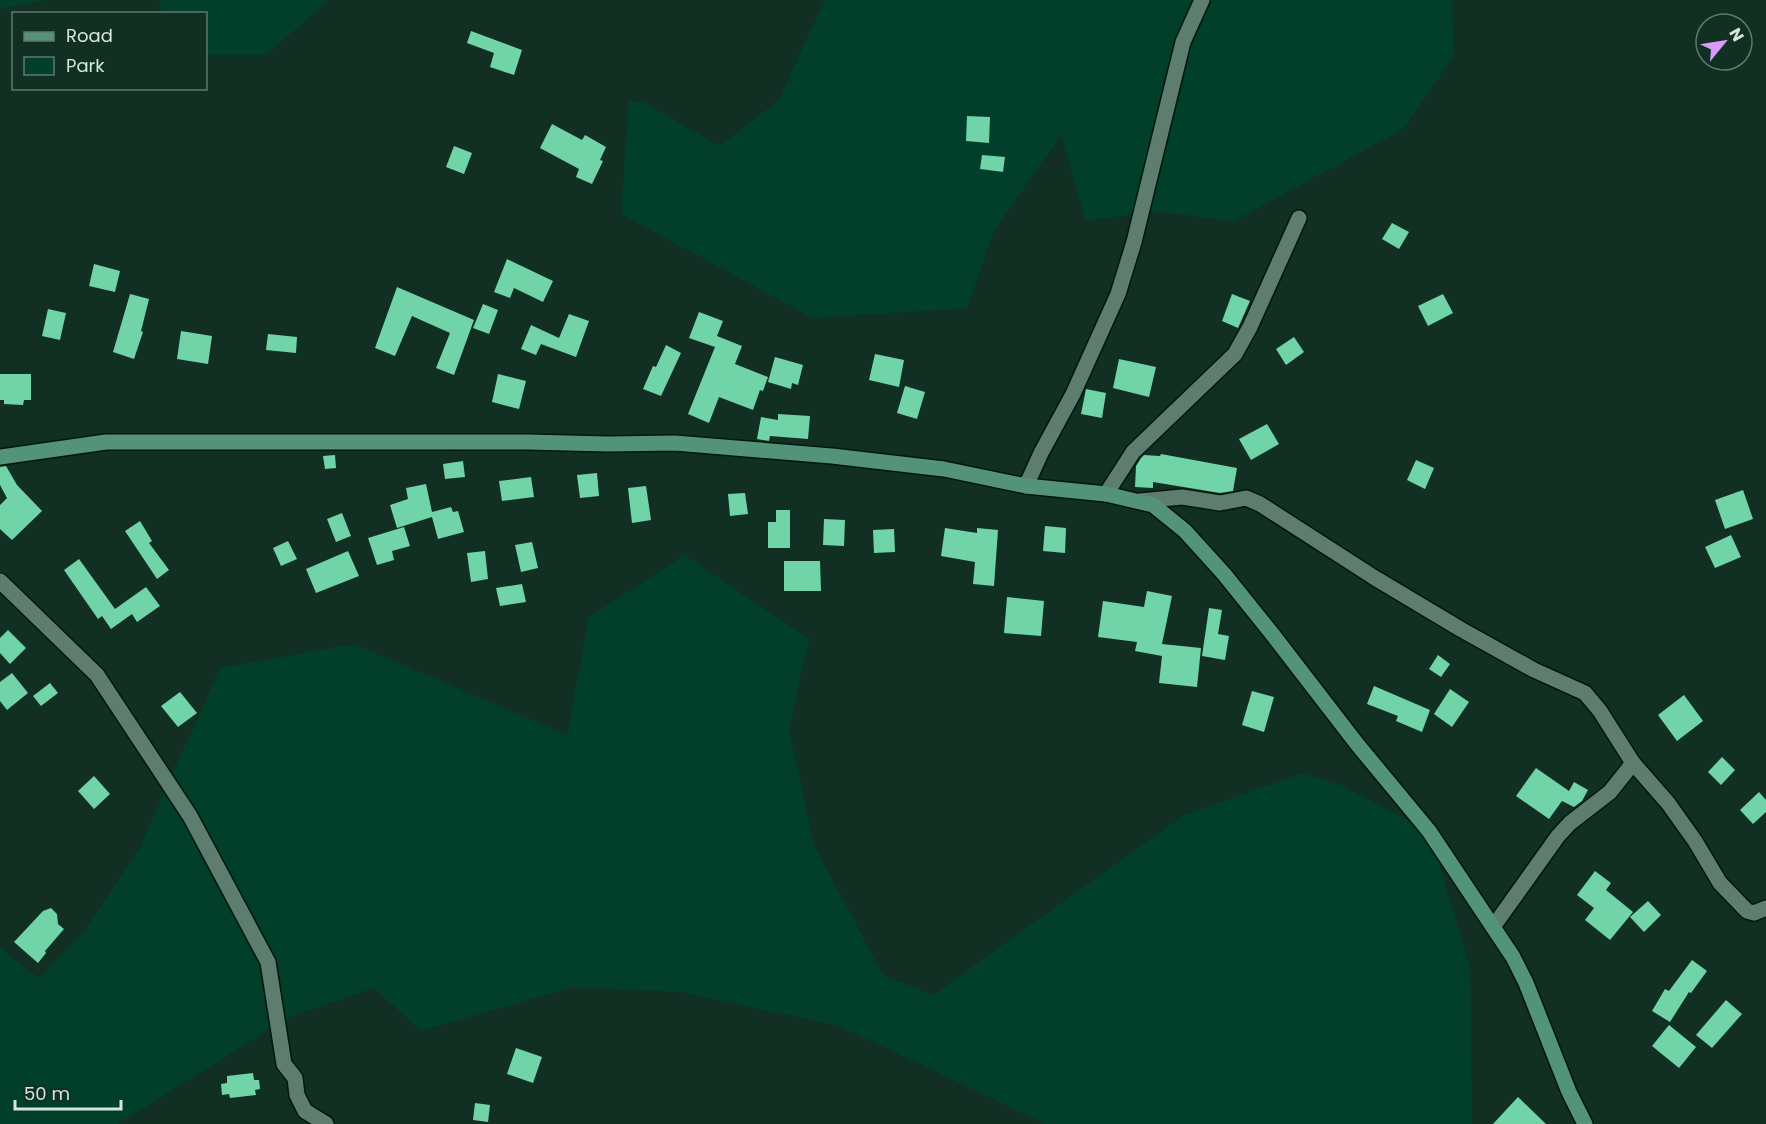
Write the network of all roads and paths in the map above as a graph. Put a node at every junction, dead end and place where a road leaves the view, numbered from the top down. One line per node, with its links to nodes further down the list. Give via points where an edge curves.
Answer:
1 (1202, 0): 4 (street, via 1183,42 1118,294 1074,394)
2 (1299, 218): 5 (street, via 1235,354 1133,452)
3 (0, 457): 4 (street, via 106,442 675,443 944,469)
4 (1026, 486): 5 (street)
5 (1106, 494): 6 (street)
6 (1140, 501): 8 (street, via 1182,497 1220,503 1246,498 1260,504 1462,630 1534,670 1586,693); 10 (street, via 1153,505 1185,531 1224,574 1429,831)
7 (0, 581): 11 (street, via 97,675 190,816 268,962 284,1064 296,1078 297,1095 305,1111)
8 (1633, 763): 9 (street, via 1668,803 1720,883 1737,902 1754,913); 10 (street, via 1610,792 1557,836)
9 (1766, 908)
10 (1493, 927): 12 (street, via 1526,983 1553,1056)
11 (326, 1124)
12 (1586, 1124)

